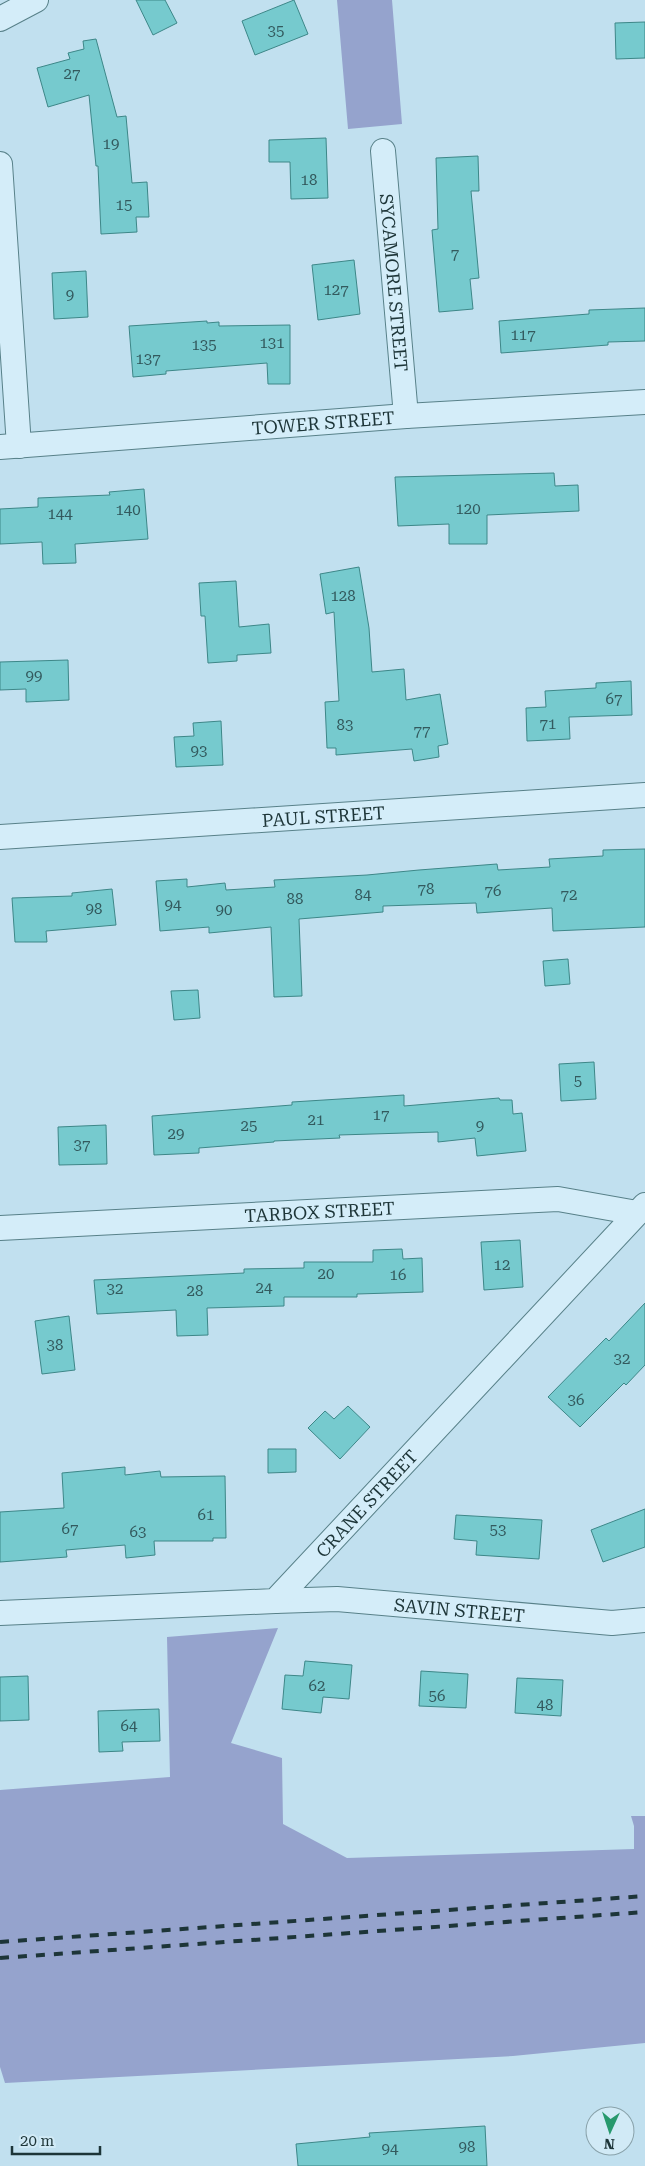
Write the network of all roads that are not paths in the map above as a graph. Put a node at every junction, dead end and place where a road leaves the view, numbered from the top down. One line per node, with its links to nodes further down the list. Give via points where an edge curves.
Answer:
1 (36, 0): 2 (street)
2 (0, 19)
3 (383, 151): 6 (street, SYCAMORE STREET)
4 (0, 164): 7 (street)
5 (645, 402): 6 (street, TOWER STREET)
6 (406, 416): 7 (street, TOWER STREET)
7 (10, 447)
8 (645, 795): 9 (street, PAUL STREET)
9 (0, 837)
10 (641, 1209): 11 (street, TARBOX STREET, via 558,1199); 12 (street, CRANE STREET)
11 (0, 1228)
12 (274, 1601): 13 (street); 14 (street, SAVIN STREET, via 336,1599 612,1623)
13 (0, 1613)
14 (645, 1620)

